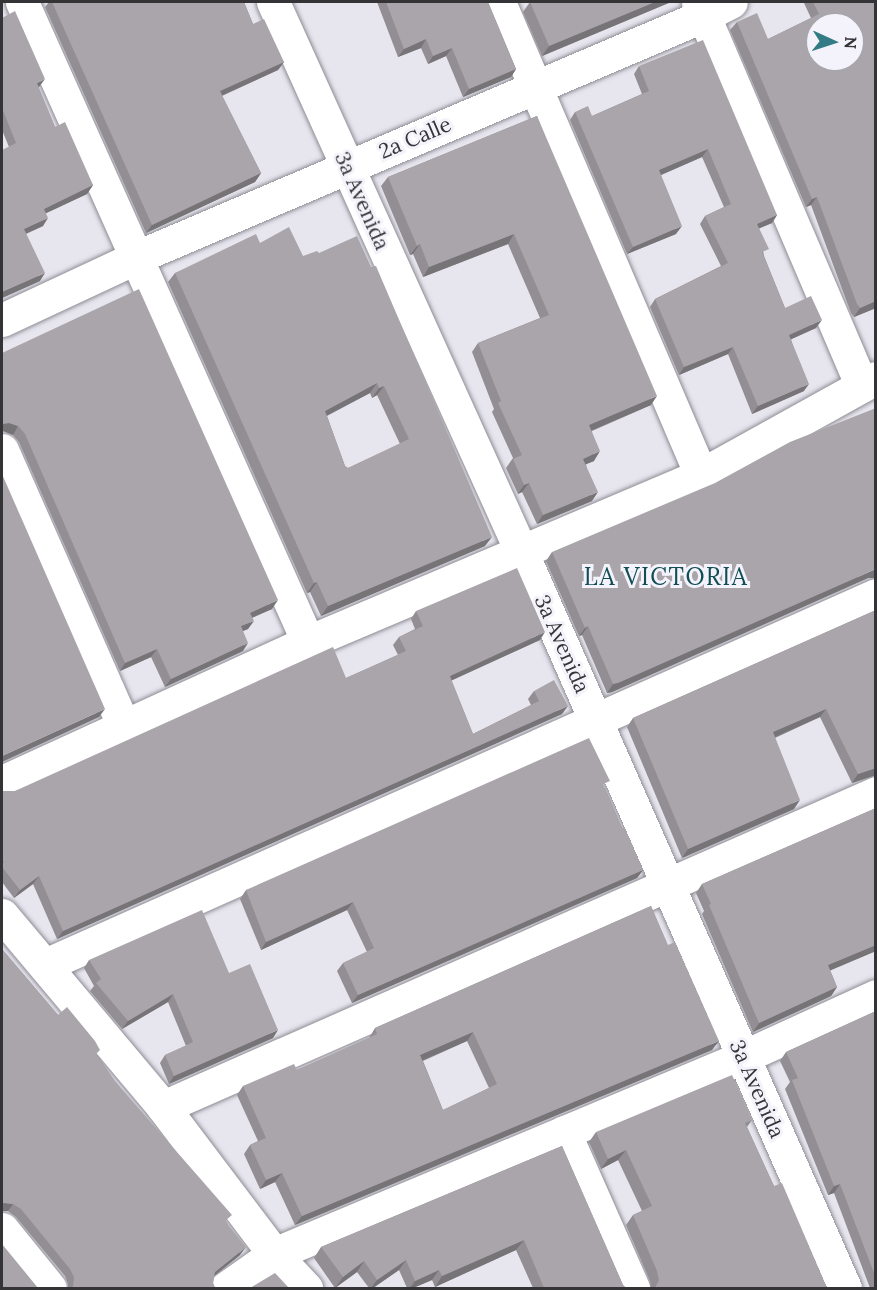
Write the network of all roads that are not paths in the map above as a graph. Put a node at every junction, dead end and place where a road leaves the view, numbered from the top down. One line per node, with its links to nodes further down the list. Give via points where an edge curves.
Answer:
1 (22, 2): 7 (street)
2 (273, 2): 6 (street, 3a Avenida)
3 (499, 2): 5 (street)
4 (711, 6): 5 (street, 2a Calle); 9 (street)
5 (536, 87): 6 (street, 2a Calle); 11 (street)
6 (346, 167): 7 (street, 2a Calle); 12 (street, 3a Avenida)
7 (137, 257): 8 (street, 2a Calle); 14 (street)
8 (2, 320)
9 (868, 381): 11 (street)
10 (2, 450): 16 (street)
11 (701, 476): 12 (street)
12 (521, 551): 14 (street); 15 (street, 3a Avenida)
13 (876, 595): 15 (street)
14 (308, 642): 16 (street)
15 (595, 719): 19 (street, 3a Avenida); 21 (street)
16 (124, 727): 17 (street)
17 (2, 782)
18 (876, 793): 19 (street)
19 (667, 886): 23 (street, 3a Avenida); 24 (street)
20 (2, 915): 21 (street)
21 (45, 964): 24 (street)
22 (876, 996): 23 (street)
23 (743, 1057): 25 (street); 32 (street, 3a Avenida)
24 (163, 1107): 27 (street)
25 (564, 1132): 27 (street); 31 (street)
26 (2, 1229): 28 (street)
27 (274, 1254): 29 (street); 30 (street)
28 (50, 1288)
29 (226, 1288)
30 (306, 1288)
31 (633, 1288)
32 (845, 1288)

